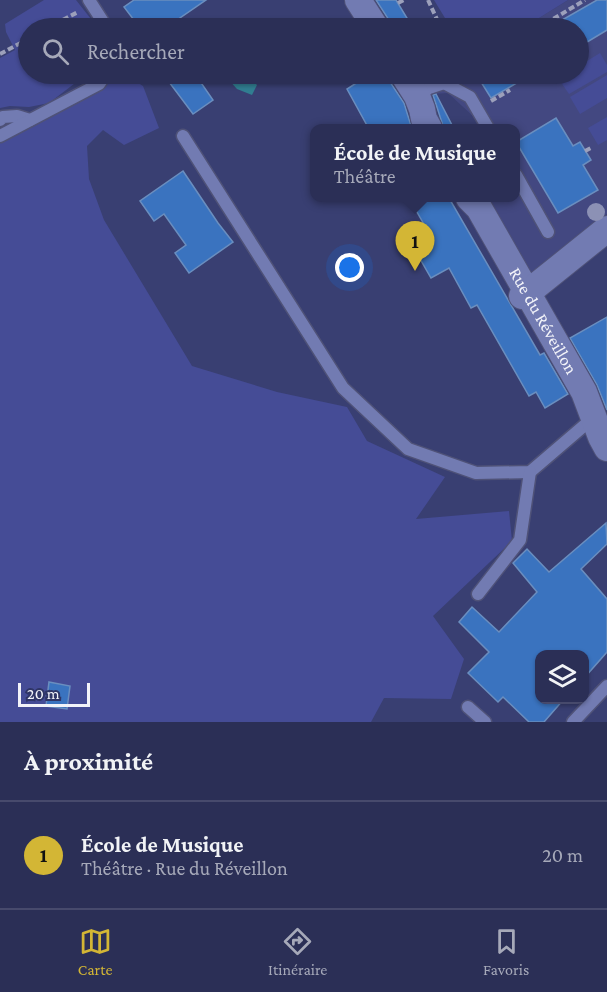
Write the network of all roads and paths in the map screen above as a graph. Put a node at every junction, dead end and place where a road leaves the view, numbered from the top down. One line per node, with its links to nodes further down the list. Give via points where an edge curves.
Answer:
1 (358, 0): 9 (street)
2 (404, 0): 6 (path)
3 (428, 0): 10 (path)
4 (585, 0): 11 (path)
5 (90, 2): 7 (path); 8 (lane)
6 (398, 3)
7 (64, 18)
8 (100, 18)
9 (370, 18)
10 (436, 18)
11 (555, 18)
12 (18, 44): 13 (path)
13 (0, 54)
14 (99, 84): 20 (lane)
15 (409, 84): 18 (street)
16 (441, 84): 18 (lane)
17 (446, 84): 22 (lane, via 470,97)
18 (417, 96): 21 (street)
19 (0, 120): 20 (lane, via 17,116)
20 (30, 120): 23 (lane)
21 (426, 124)
22 (486, 124)
23 (0, 136)
24 (183, 136): 34 (lane, via 342,388 408,449 476,473)
25 (591, 148): 26 (path)
26 (585, 151)
27 (520, 182): 30 (lane)
28 (473, 202): 31 (street, Rue du Réveillon)
29 (607, 229): 31 (street)
30 (548, 232)
31 (524, 294): 32 (street, Rue du Réveillon, via 584,392)
32 (593, 418): 33 (street, Rue du Réveillon); 34 (lane)
33 (607, 448)
34 (530, 472): 35 (lane, via 520,540)
35 (478, 594)
36 (607, 686): 39 (lane)
37 (468, 706): 38 (lane)
38 (485, 722)
39 (573, 722)

